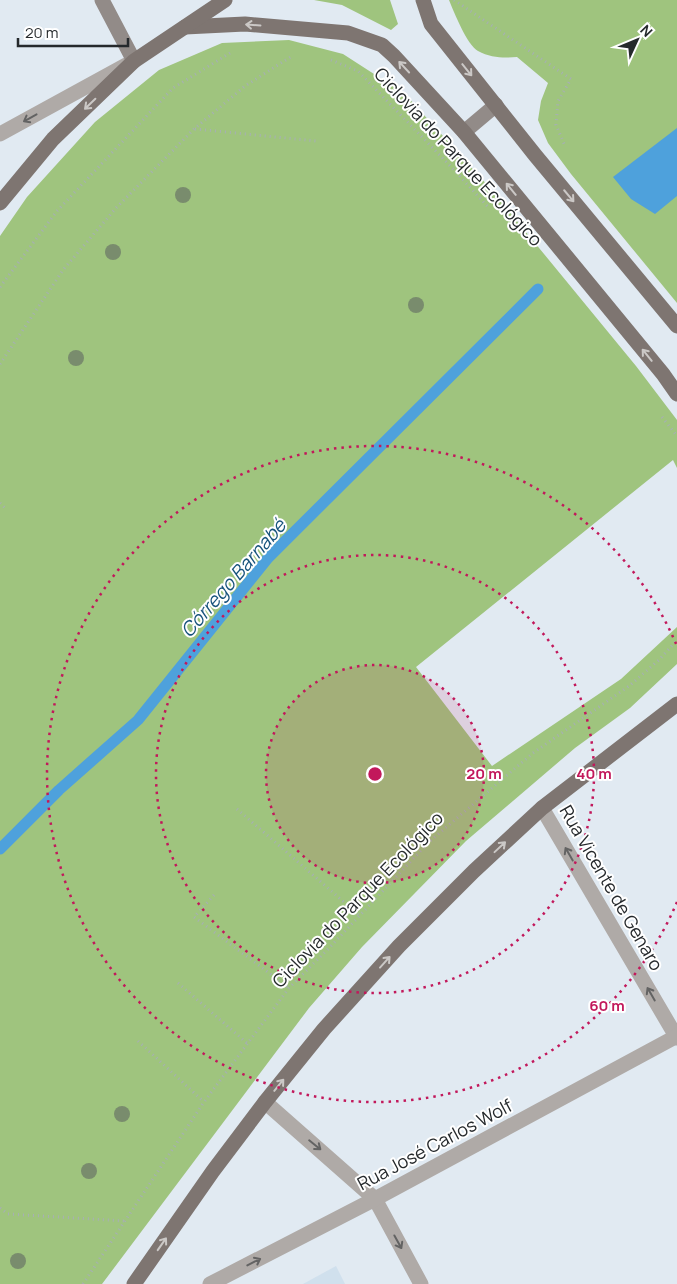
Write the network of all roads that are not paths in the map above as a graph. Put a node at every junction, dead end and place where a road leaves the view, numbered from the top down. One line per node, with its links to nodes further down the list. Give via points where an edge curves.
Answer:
1 (102, 0): 5 (street)
2 (225, 0): 4 (main road)
3 (423, 0): 6 (main road, one-way to 6, via 431,24)
4 (185, 27): 5 (main road); 7 (main road, one-way to 4, via 382,45 348,33 296,28 246,24)
5 (134, 61): 8 (street, one-way to 8); 9 (main road, one-way to 9, via 53,139)
6 (496, 105): 7 (street); 10 (main road, one-way to 10)
7 (464, 132): 11 (main road, one-way to 7)
8 (0, 134)
9 (0, 203)
10 (677, 326)
11 (677, 394)
12 (677, 704): 13 (main road)
13 (542, 808): 14 (street, Rua Vicente de Genaro, one-way to 13); 15 (main road, one-way to 13, via 324,1029 399,946)
14 (677, 1037): 16 (street, Rua José Carlos Wolf)
15 (265, 1102): 16 (street, one-way to 16); 17 (main road, one-way to 15)
16 (374, 1199): 18 (street, Rua José Carlos Wolf, one-way to 16); 19 (street, one-way to 19)
17 (134, 1284)
18 (210, 1284)
19 (421, 1284)

